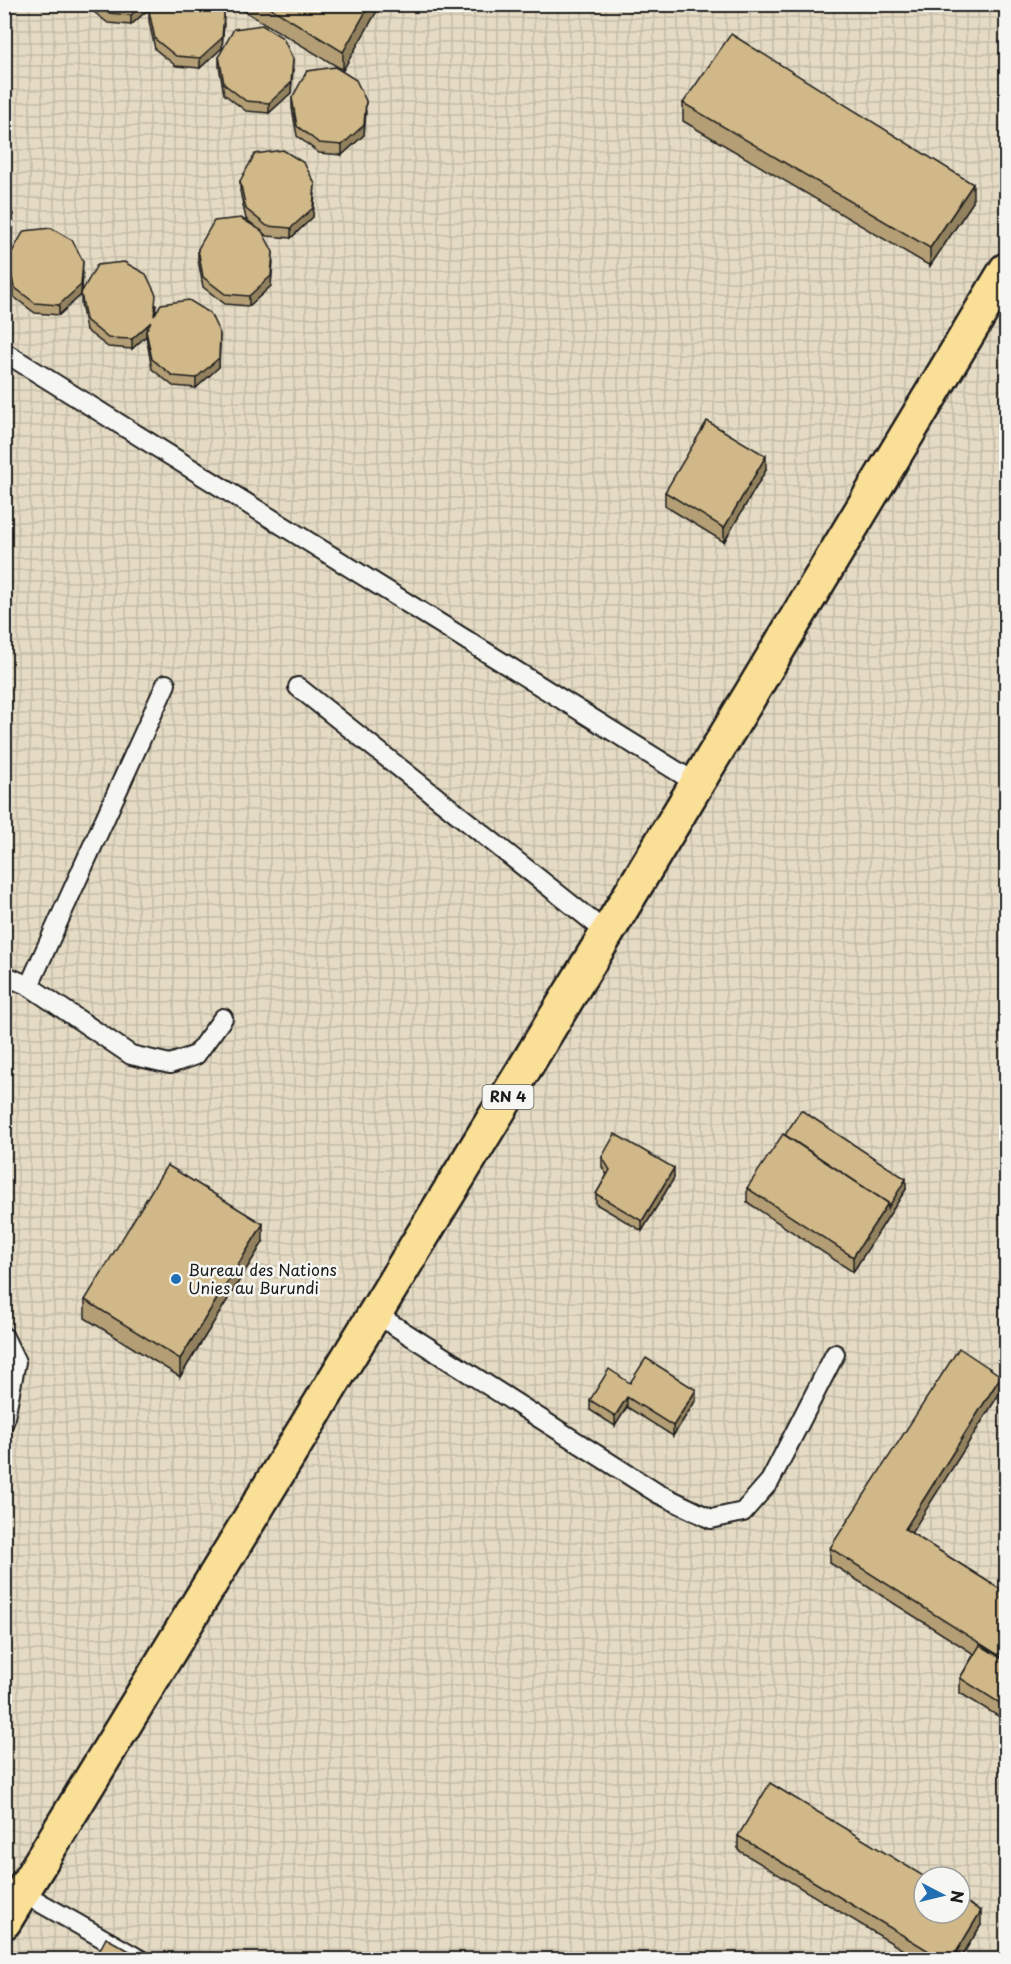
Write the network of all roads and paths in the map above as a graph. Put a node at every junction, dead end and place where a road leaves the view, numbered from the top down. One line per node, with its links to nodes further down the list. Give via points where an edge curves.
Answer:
1 (1006, 270): 5 (main road, RN 4)
2 (4, 352): 5 (lane)
3 (166, 684): 8 (lane)
4 (298, 687): 6 (lane)
5 (696, 783): 6 (main road, RN 4)
6 (608, 933): 10 (main road, RN 4)
7 (4, 975): 8 (lane)
8 (29, 986): 9 (lane, via 131,1055 170,1064 196,1055)
9 (223, 1018)
10 (376, 1314): 12 (lane, via 657,1493 711,1519 742,1512 770,1481); 14 (main road, RN 4)
11 (4, 1338): 13 (lane, via 16,1362)
12 (835, 1354)
13 (4, 1422)
14 (23, 1893): 15 (main road, RN 4); 16 (lane)
15 (4, 1922)
16 (141, 1959)

